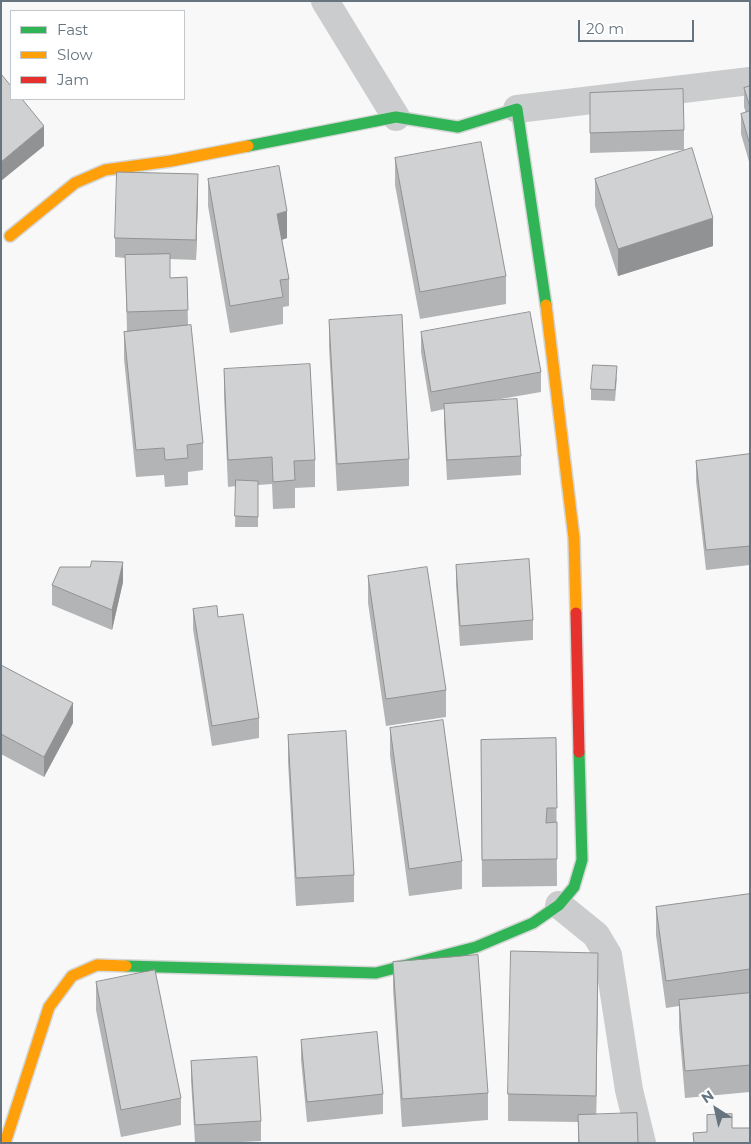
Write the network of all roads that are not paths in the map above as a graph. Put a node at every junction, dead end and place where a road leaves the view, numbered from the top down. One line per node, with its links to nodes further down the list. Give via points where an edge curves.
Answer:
1 (325, 1): 4 (street)
2 (750, 80): 3 (street)
3 (517, 109): 4 (street, via 458,127); 6 (street, via 543,283 574,538 582,860 574,887)
4 (396, 117): 5 (street, via 170,161 105,170 75,183)
5 (10, 236)
6 (559, 905): 7 (street, via 533,923 476,948 376,973 97,966 72,976 49,1008); 8 (street, via 596,935 608,955 629,1090)
7 (5, 1143)
8 (642, 1143)

